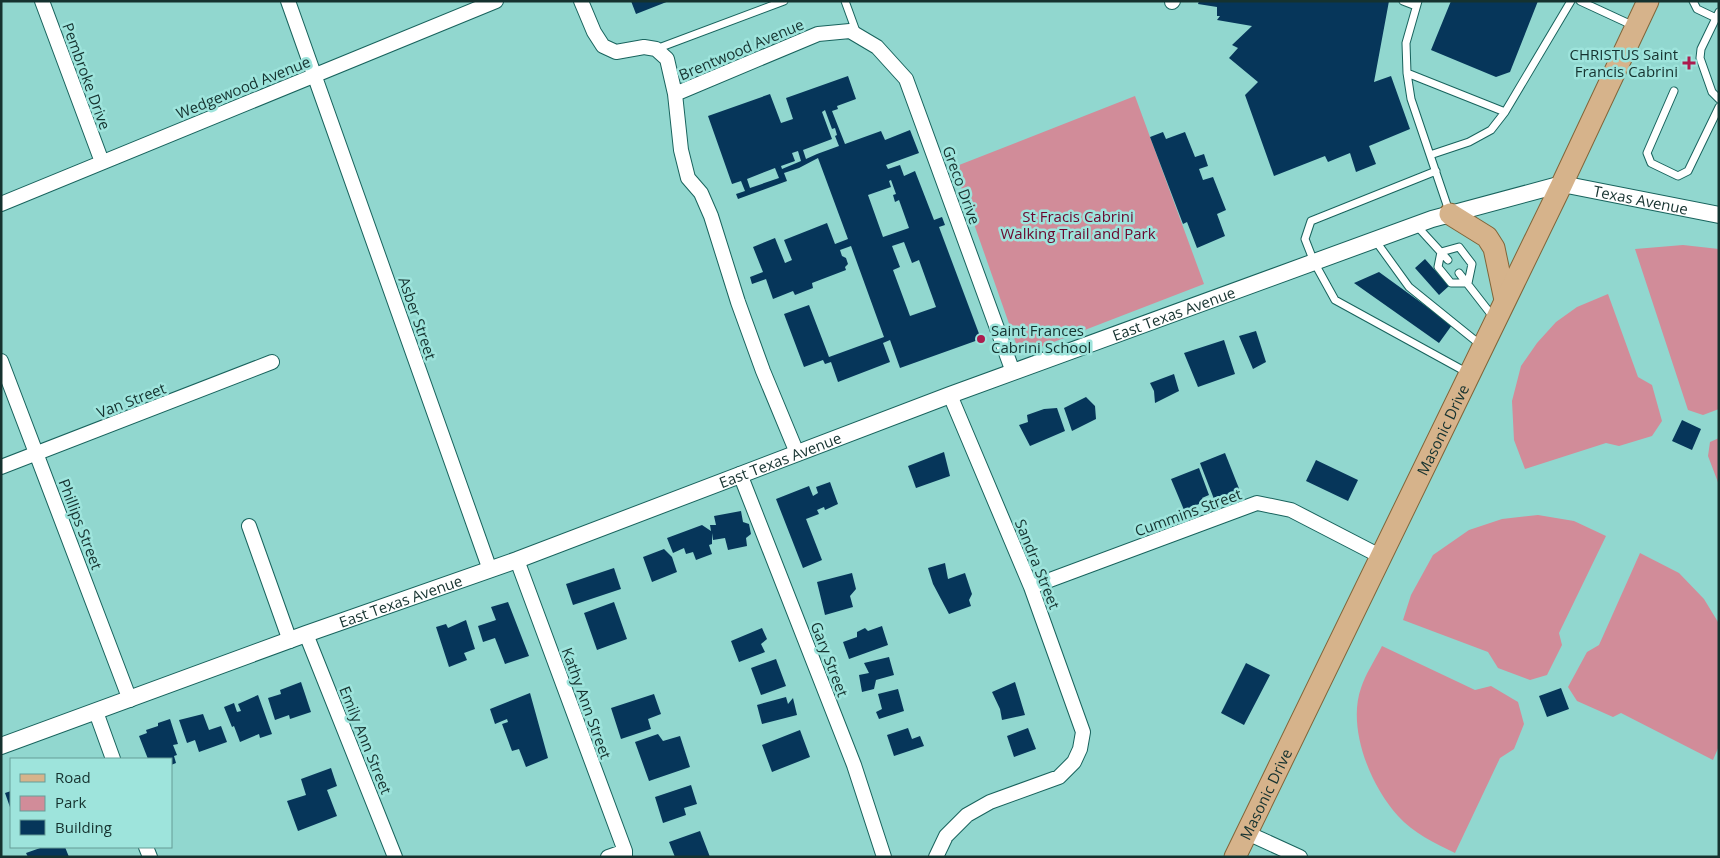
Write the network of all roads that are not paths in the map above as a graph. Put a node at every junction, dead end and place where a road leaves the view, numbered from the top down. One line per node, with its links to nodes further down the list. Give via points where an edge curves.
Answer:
1 (42, 1): 25 (street, Pembroke Drive)
2 (288, 1): 18 (street, Asber Street)
3 (496, 1): 18 (street, Wedgewood Avenue)
4 (581, 1): 16 (street, via 603,46 616,52 644,47)
5 (784, 1): 16 (lane)
6 (845, 1): 15 (lane)
7 (1403, 1): 12 (lane)
8 (1571, 1): 23 (lane)
9 (1580, 1): 14 (lane)
10 (1648, 1): 14 (main road, Masonic Drive)
11 (1693, 1): 13 (lane, via 1697,9)
12 (1417, 4): 17 (lane, via 1406,43)
13 (1717, 15): 21 (lane, via 1700,58 1712,92)
14 (1636, 26): 27 (main road, Masonic Drive)
15 (854, 34): 20 (street, Brentwood Avenue, via 818,34); 43 (street, Greco Drive, via 877,47 906,79)
16 (656, 49): 20 (street, via 668,60)
17 (1407, 73): 23 (lane); 24 (lane, via 1411,99)
18 (315, 75): 25 (street, Wedgewood Avenue); 53 (street, Asber Street)
19 (1674, 91): 22 (lane, via 1647,153 1650,163 1678,176 1688,172)
20 (675, 94): 46 (street, via 680,150 688,178 701,193 711,216 763,371)
21 (1719, 99)
22 (1719, 108)
23 (1505, 112): 24 (lane, via 1491,130 1469,142)
24 (1430, 155): 26 (lane)
25 (102, 162): 28 (street, Wedgewood Avenue)
26 (1436, 171): 29 (lane); 35 (lane, via 1311,221 1305,239)
27 (1562, 184): 29 (street, East Texas Avenue); 30 (street, Texas Avenue); 38 (main road, Masonic Drive)
28 (1, 204)
29 (1450, 214): 31 (street, East Texas Avenue); 38 (main road, via 1487,237 1494,248)
30 (1719, 215)
31 (1416, 224): 32 (street, East Texas Avenue); 33 (lane)
32 (1375, 240): 35 (street, East Texas Avenue); 40 (lane, via 1409,287)
33 (1441, 252): 34 (lane); 37 (lane, via 1438,267 1451,283); 37 (lane, via 1459,248 1472,264)
34 (1448, 260)
35 (1314, 262): 43 (street, East Texas Avenue); 44 (lane, via 1335,300)
36 (1459, 273): 37 (lane)
37 (1468, 283): 39 (lane)
38 (1505, 300): 39 (main road, Masonic Drive)
39 (1496, 320): 40 (main road, Masonic Drive)
40 (1483, 346): 44 (main road, Masonic Drive)
41 (1, 361): 47 (street, Phillips Street)
42 (272, 362): 47 (street, Van Street)
43 (1012, 372): 45 (street, East Texas Avenue)
44 (1470, 374): 51 (main road, Masonic Drive)
45 (950, 395): 46 (street, East Texas Avenue); 54 (street, Sandra Street)
46 (797, 453): 49 (street, East Texas Avenue)
47 (37, 454): 48 (street, Van Street); 57 (street, Phillips Street)
48 (1, 467)
49 (740, 474): 52 (street, East Texas Avenue); 65 (street, Gary Street, via 854,765)
50 (248, 526): 56 (street)
51 (1380, 556): 54 (street, Cummins Street, via 1291,510 1257,504); 61 (main road, Masonic Drive)
52 (517, 560): 53 (street, East Texas Avenue); 62 (street, Kathy Ann Street)
53 (490, 570): 55 (street, East Texas Avenue)
54 (1031, 587): 66 (street, Sandra Street, via 1083,732 1080,750 1074,762 1058,777 990,802 967,815 946,836)
55 (306, 634): 56 (street, East Texas Avenue); 63 (street, Emily Ann Street)
56 (290, 641): 57 (street, East Texas Avenue)
57 (130, 700): 58 (street, East Texas Avenue)
58 (96, 712): 59 (street, East Texas Avenue); 60 (street)
59 (1, 746)
60 (113, 758)
61 (1245, 832): 67 (main road, Masonic Drive); 68 (street)
62 (625, 854): 64 (street)
63 (395, 857)
64 (608, 857)
65 (884, 857)
66 (936, 857)
67 (1235, 857)
68 (1300, 857)

